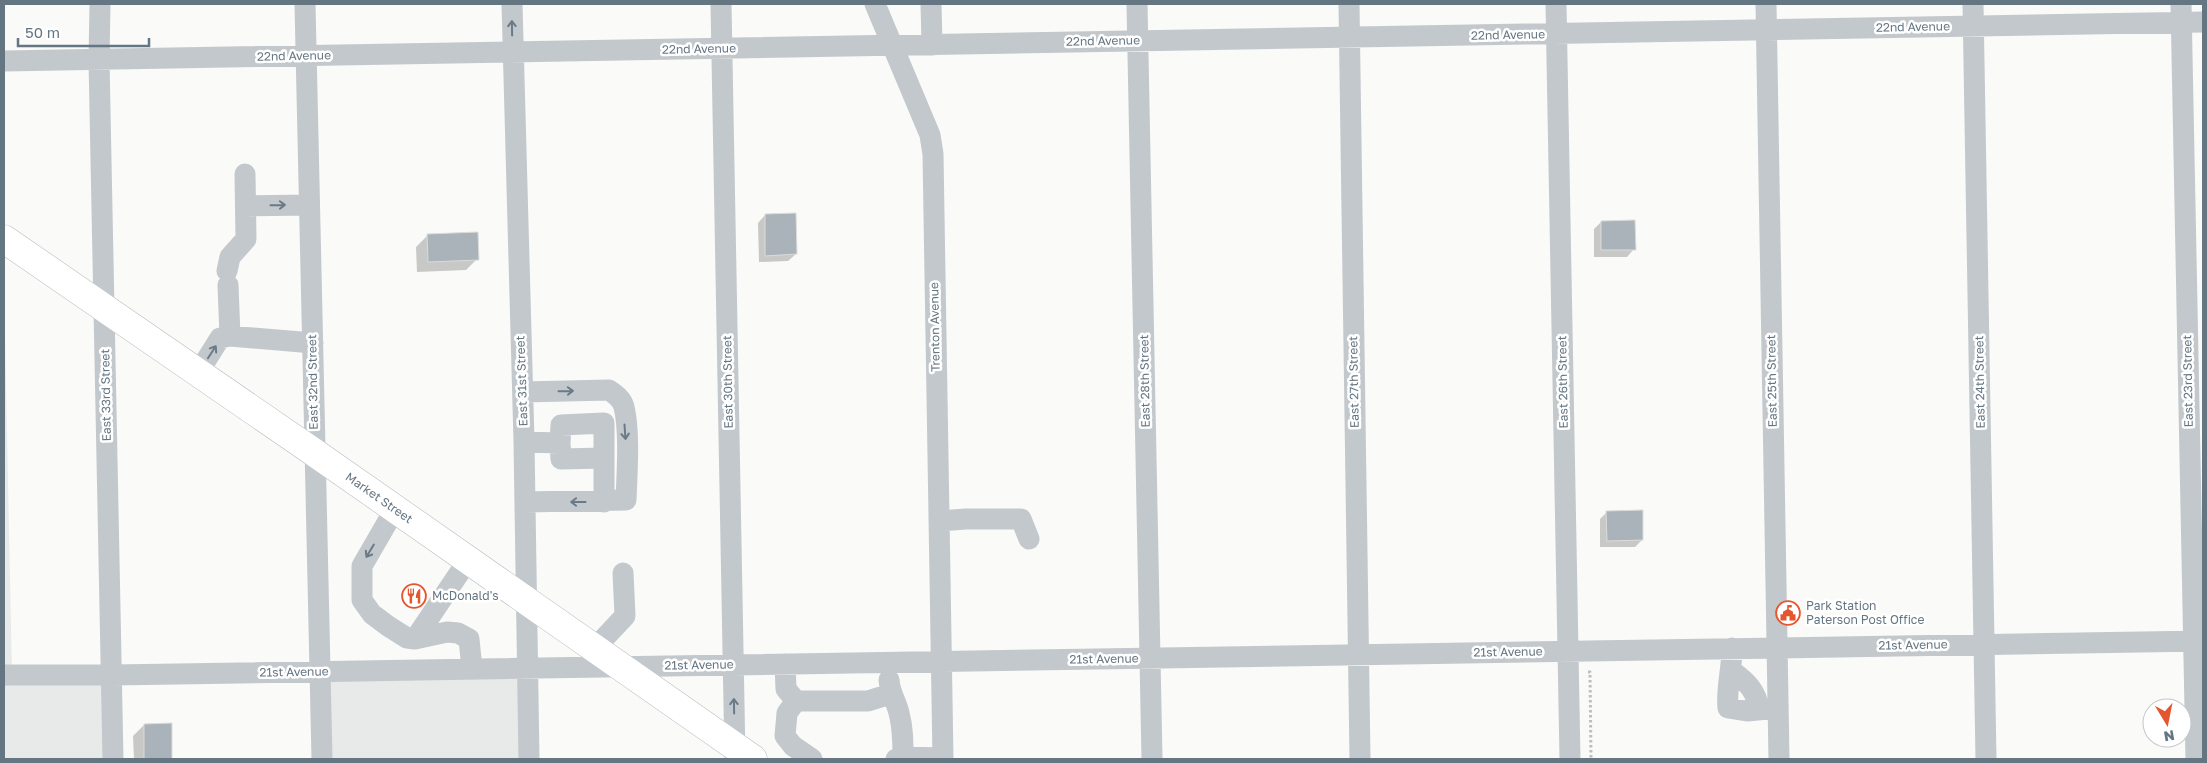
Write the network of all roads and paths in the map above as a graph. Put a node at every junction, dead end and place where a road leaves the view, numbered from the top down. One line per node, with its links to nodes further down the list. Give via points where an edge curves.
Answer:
1 (100, 4): 24 (street, East 33rd Street)
2 (305, 4): 23 (street, East 32nd Street)
3 (512, 4): 22 (street, East 31st Street, one-way to 3)
4 (721, 4): 21 (street, East 30th Street)
5 (875, 4): 20 (street, Trenton Avenue)
6 (931, 4): 19 (street)
7 (1136, 4): 18 (street, East 28th Street)
8 (1348, 4): 17 (street, East 27th Street)
9 (1556, 4): 16 (street, East 26th Street)
10 (1766, 4): 15 (street, East 25th Street)
11 (1973, 4): 14 (street, East 24th Street)
12 (2181, 13): 13 (street, 22nd Avenue); 14 (street, 22nd Avenue); 48 (street, East 23rd Street)
13 (2203, 22)
14 (1973, 26): 15 (street, 22nd Avenue); 49 (street, East 24th Street)
15 (1766, 30): 16 (street, 22nd Avenue); 51 (street, East 25th Street)
16 (1556, 34): 17 (street, 22nd Avenue); 53 (street, East 26th Street)
17 (1349, 37): 18 (street, 22nd Avenue); 54 (street, East 27th Street)
18 (1137, 41): 19 (street, 22nd Avenue); 55 (street, East 28th Street)
19 (932, 45): 20 (street, 22nd Avenue)
20 (893, 46): 21 (street, 22nd Avenue); 42 (street, Trenton Avenue, via 930,134 933,154)
21 (722, 48): 22 (street, 22nd Avenue); 59 (street, East 30th Street)
22 (512, 52): 23 (street, 22nd Avenue); 34 (street, East 31st Street)
23 (306, 56): 24 (street, 22nd Avenue); 27 (street, East 32nd Street)
24 (99, 60): 25 (street, 22nd Avenue); 30 (street, East 33rd Street)
25 (4, 62)
26 (245, 174): 28 (street)
27 (309, 205): 28 (street, one-way to 27); 32 (street, East 32nd Street)
28 (246, 206): 31 (street, via 246,239 230,258 227,278)
29 (4, 239): 30 (main road, Market Street)
30 (104, 309): 33 (main road, Market Street); 65 (street, East 33rd Street)
31 (230, 336): 32 (street); 33 (street, one-way to 31, via 220,338)
32 (312, 343): 37 (street, East 32nd Street)
33 (198, 373): 37 (main road, Market Street)
34 (523, 392): 35 (street, East 31st Street); 40 (street, one-way to 40, via 609,390 617,395 624,405 626,500)
35 (524, 442): 36 (street); 39 (street, East 31st Street)
36 (560, 443): 38 (street, via 561,459); 38 (street, via 560,425 604,423)
37 (315, 453): 41 (main road, Market Street); 63 (street, East 32nd Street)
38 (604, 458): 40 (street)
39 (525, 502): 40 (street, one-way to 39); 46 (street, East 31st Street)
40 (604, 502)
41 (395, 509): 44 (main road, Market Street); 47 (street, one-way to 47, via 362,566 362,600 372,614 388,626 407,638)
42 (939, 521): 43 (street, via 1022,519); 56 (street, Trenton Avenue)
43 (1029, 539)
44 (468, 560): 46 (main road, Market Street); 47 (street)
45 (623, 573): 52 (street, via 625,616)
46 (526, 602): 52 (main road, Market Street); 61 (street, East 31st Street)
47 (415, 639): 62 (street, via 447,632 458,633 469,639)
48 (2199, 641): 49 (street, 21st Avenue); 81 (street, East 23rd Street)
49 (1984, 644): 51 (street, 21st Avenue); 80 (street, East 24th Street)
50 (1732, 648): 51 (street, 21st Avenue); 53 (street, 21st Avenue); 68 (street, via 1732,671 1747,706)
51 (1777, 648): 68 (street, East 25th Street)
52 (594, 649): 60 (main road, Market Street)
53 (1568, 651): 54 (street, 21st Avenue); 78 (street, East 26th Street)
54 (1358, 654): 55 (street, 21st Avenue); 77 (street, East 27th Street)
55 (1150, 658): 56 (street, 21st Avenue); 76 (street, East 28th Street)
56 (941, 661): 57 (street, 21st Avenue); 75 (street, Trenton Avenue)
57 (887, 662): 58 (street, 21st Avenue); 66 (street)
58 (785, 664): 59 (street, 21st Avenue); 67 (street, via 786,689)
59 (733, 665): 60 (street, 21st Avenue); 69 (street, East 30th Street, one-way to 59)
60 (619, 666): 61 (street, 21st Avenue); 69 (main road, Market Street)
61 (527, 668): 62 (street, 21st Avenue); 73 (street, East 31st Street)
62 (472, 669): 63 (street, 21st Avenue)
63 (320, 671): 65 (street, 21st Avenue); 72 (street, East 32nd Street)
64 (4, 675): 65 (street, 21st Avenue)
65 (112, 675): 71 (street, East 33rd Street)
66 (890, 694): 67 (street, via 868,701); 70 (street, via 903,727)
67 (796, 701): 74 (street, via 787,713 785,736)
68 (1768, 709): 79 (street, East 25th Street)
69 (741, 755)
70 (900, 758): 75 (street)
71 (113, 759)
72 (322, 759)
73 (530, 759)
74 (812, 759)
75 (943, 759)
76 (1152, 759)
77 (1360, 759)
78 (1570, 759)
79 (1779, 759)
80 (1986, 759)
81 (2196, 759)

